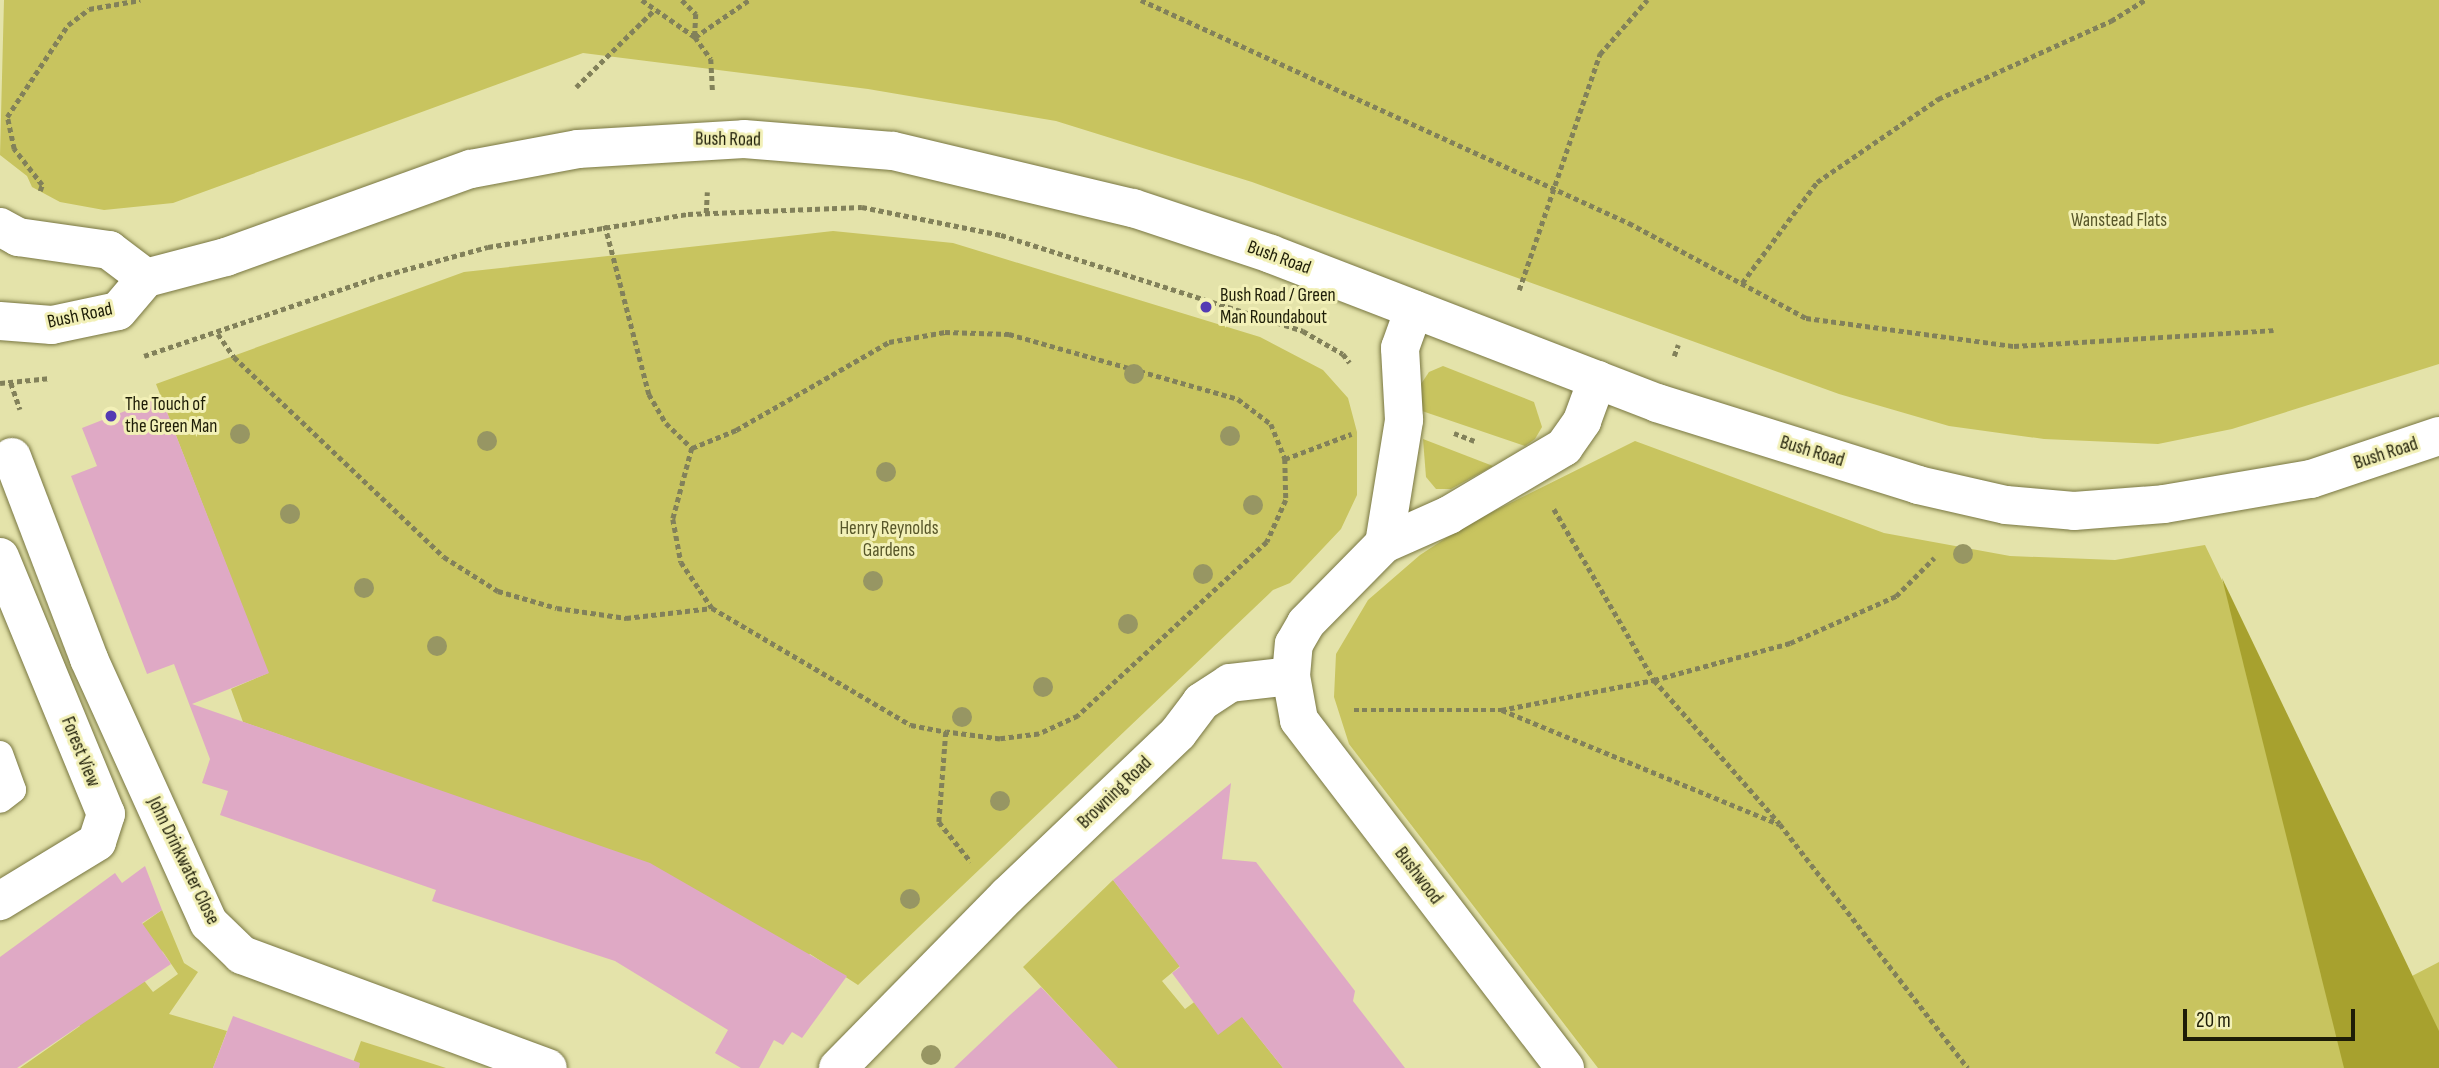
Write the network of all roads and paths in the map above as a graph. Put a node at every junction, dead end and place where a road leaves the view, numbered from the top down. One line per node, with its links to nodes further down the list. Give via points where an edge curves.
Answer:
1 (140, 0): 13 (path, via 89,9 68,25)
2 (642, 0): 8 (path)
3 (682, 0): 9 (path, via 696,14)
4 (749, 0): 9 (path)
5 (1141, 0): 14 (path)
6 (1647, 0): 14 (path, via 1600,54)
7 (2145, 0): 21 (path, via 1938,99 1817,182)
8 (655, 9): 9 (path); 11 (path)
9 (695, 37): 10 (path, via 710,59)
10 (714, 85)
11 (576, 87)
12 (0, 115): 13 (path)
13 (7, 117): 15 (path, via 14,149 42,185)
14 (1553, 186): 21 (path); 22 (path)
15 (38, 195)
16 (707, 196): 17 (path)
17 (706, 213): 18 (path); 30 (path, via 862,207 1001,235 1303,331 1343,354)
18 (604, 225): 26 (path, via 488,247 377,277); 38 (path, via 649,394 666,423)
19 (0, 227): 20 (street, via 18,237 108,250)
20 (146, 278): 23 (street, Bush Road, via 226,257 471,169 578,149 744,139 893,150 993,172 1133,208); 24 (street, Bush Road, via 118,311 52,325)
21 (1742, 283): 25 (path, via 1806,318 2014,346)
22 (1519, 290)
23 (1414, 309): 32 (street, Bush Road); 42 (street, via 1400,348 1404,420)
24 (0, 321)
25 (2274, 330)
26 (218, 334): 29 (path); 45 (path, via 234,357 444,557 498,591 556,607 626,618)
27 (1678, 345): 28 (path)
28 (1674, 356)
29 (141, 357)
30 (1355, 369)
31 (54, 377): 33 (path)
32 (1597, 380): 36 (street, Bush Road, via 1657,404 1918,485 2006,505 2074,511 2164,504 2311,479); 42 (street, via 1582,421 1564,447 1449,515)
33 (0, 383)
34 (1448, 431): 37 (path)
35 (1357, 432): 40 (path)
36 (2439, 436)
37 (1486, 446)
38 (692, 448): 40 (path, via 736,430 888,342 945,332 1009,334 1238,399 1271,424); 45 (path, via 673,519 681,562)
39 (12, 457): 56 (street, John Drinkwater Close, via 89,659 209,923 242,956)
40 (1285, 459): 50 (path, via 1286,500 1267,542 1078,716 1039,733 1000,739)
41 (1550, 502): 47 (path)
42 (1384, 544): 46 (street, via 1306,623 1294,644)
43 (0, 557): 55 (street, Forest View, via 106,814 97,842)
44 (1934, 558): 47 (path, via 1896,596 1790,643)
45 (712, 608): 50 (path, via 911,725)
46 (1292, 676): 49 (street, Bushwood); 57 (street, Browning Road, via 1230,683 1201,702 1178,733 1007,896)
47 (1654, 680): 48 (path); 53 (path)
48 (1501, 710): 49 (path, via 1336,710); 53 (path)
49 (1298, 720): 58 (street, Bushwood)
50 (946, 732): 54 (path, via 939,822)
51 (0, 754): 52 (lane, via 13,790)
52 (0, 800)
53 (1780, 824): 59 (path)
54 (980, 873)
55 (0, 901)
56 (548, 1068)
57 (838, 1068)
58 (1565, 1068)
59 (1968, 1068)

